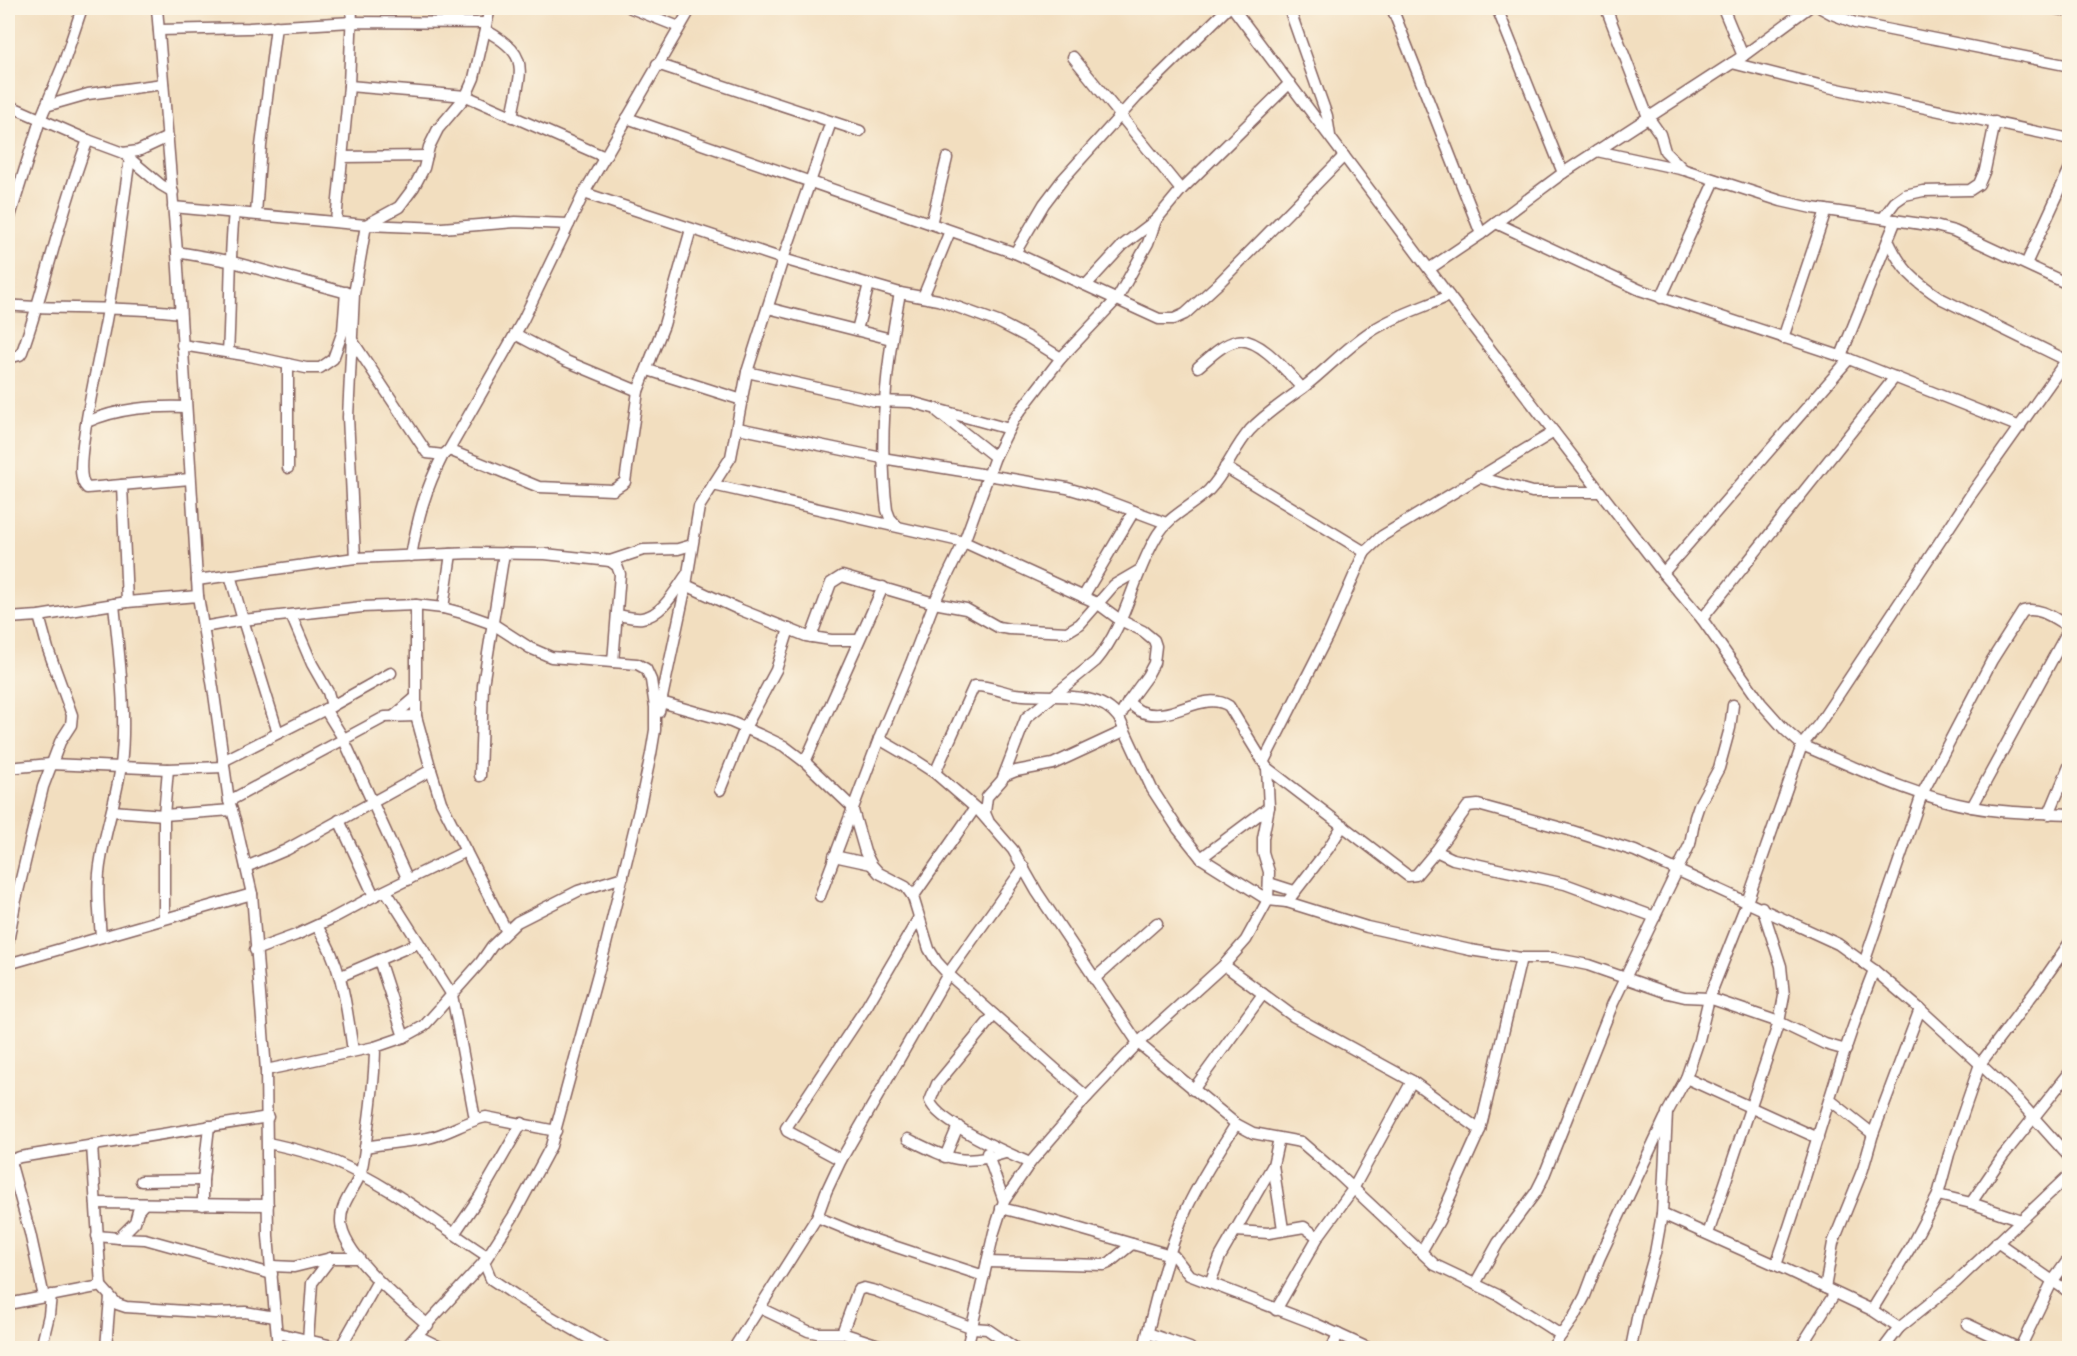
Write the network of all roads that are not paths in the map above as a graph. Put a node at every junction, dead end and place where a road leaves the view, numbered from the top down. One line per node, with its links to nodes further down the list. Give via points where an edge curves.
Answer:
1 (82, 8): 33 (street)
2 (157, 8): 22 (street)
3 (352, 8): 18 (street)
4 (490, 8): 20 (street)
5 (631, 8): 21 (street)
6 (691, 8): 21 (street)
7 (1228, 8): 34 (street)
8 (1233, 8): 28 (street)
9 (1289, 8): 42 (street, via 1327,116)
10 (1392, 8): 76 (street)
11 (1497, 8): 55 (street)
12 (1606, 8): 36 (street)
13 (1724, 8): 23 (street)
14 (1808, 8): 23 (street)
15 (1821, 8): 27 (street, via 1855,23)
16 (2052, 8): 17 (street)
17 (2070, 11)
18 (352, 22): 19 (street); 20 (street); 30 (street)
19 (276, 26): 22 (street); 64 (street)
20 (486, 27): 31 (street, via 479,62); 35 (street, via 519,57)
21 (679, 27): 26 (street)
22 (159, 30): 29 (street)
23 (1743, 56): 25 (street)
24 (1073, 57): 34 (street)
25 (1732, 63): 36 (street); 40 (street)
26 (657, 64): 37 (street); 39 (street)
27 (2070, 66)
28 (1290, 83): 42 (street); 58 (street)
29 (163, 84): 33 (street, via 88,94); 43 (street)
30 (349, 86): 31 (street); 50 (street)
31 (466, 96): 35 (street); 48 (street, via 438,129)
32 (8, 105): 38 (street)
33 (46, 106): 38 (street)
34 (1120, 116): 58 (street); 79 (street, via 1063,179)
35 (512, 117): 51 (street)
36 (1648, 117): 46 (street); 54 (street, via 1660,134 1665,151)
37 (627, 118): 51 (street); 57 (street)
38 (40, 120): 45 (street); 69 (street)
39 (831, 122): 41 (street); 57 (street)
40 (1995, 122): 44 (street); 65 (street, via 1979,184 1970,190 1905,195)
41 (860, 131)
42 (1330, 136): 49 (street)
43 (168, 137): 47 (street); 59 (street)
44 (2070, 139)
45 (88, 140): 47 (street); 94 (street, via 72,181)
46 (1597, 151): 54 (street); 55 (street)
47 (126, 156): 59 (street); 95 (street)
48 (427, 156): 50 (street); 73 (street, via 414,187 399,207)
49 (1344, 156): 83 (street); 92 (street, via 1185,314 1159,319)
50 (343, 157): 68 (street)
51 (605, 157): 60 (street)
52 (947, 158): 72 (street)
53 (2070, 168): 82 (street)
54 (1685, 170): 56 (street)
55 (1563, 173): 70 (street)
56 (1715, 180): 62 (street, via 1781,201); 91 (street)
57 (811, 182): 72 (street); 80 (street)
58 (1181, 190): 66 (street)
59 (172, 192): 61 (street)
60 (584, 193): 71 (street); 74 (street)
61 (173, 207): 63 (street); 78 (street)
62 (1826, 210): 65 (street); 100 (street)
63 (234, 212): 64 (street); 81 (street)
64 (256, 214): 68 (street)
65 (1883, 218): 67 (street)
66 (1156, 220): 85 (street, via 1123,245); 92 (street, via 1148,243)
67 (1896, 220): 77 (street); 82 (street, via 1954,231)
68 (336, 221): 73 (street)
69 (8, 223)
70 (1496, 223): 76 (street); 91 (street)
71 (569, 224): 73 (street, via 515,222 442,228); 99 (street)
72 (931, 224): 75 (street)
73 (366, 225): 87 (street)
74 (691, 229): 80 (street); 112 (street)
75 (950, 231): 79 (street); 90 (street)
76 (1481, 234): 83 (street)
77 (1888, 240): 105 (street); 108 (street, via 1899,264 1942,299)
78 (177, 252): 81 (street); 97 (street)
79 (1015, 253): 85 (street)
80 (783, 259): 84 (street); 96 (street)
81 (229, 261): 87 (street); 104 (street)
82 (2026, 264): 86 (street)
83 (1429, 269): 89 (street)
84 (869, 284): 88 (street); 98 (street)
85 (1086, 285): 92 (street)
86 (2070, 285)
87 (350, 293): 102 (street); 109 (street, via 333,359 320,368)
88 (900, 293): 90 (street); 101 (street)
89 (1449, 296): 116 (street, via 1373,330); 126 (street)
90 (923, 297): 107 (street, via 998,322)
91 (1661, 298): 100 (street)
92 (1117, 299): 107 (street)
93 (8, 304): 94 (street)
94 (38, 308): 95 (street); 106 (street, via 22,352)
95 (109, 308): 97 (street); 122 (street)
96 (768, 308): 98 (street); 114 (street)
97 (180, 313): 103 (street)
98 (857, 330): 101 (street)
99 (515, 334): 117 (street, via 566,361); 127 (street)
100 (1783, 338): 105 (street)
101 (891, 339): 119 (street)
102 (352, 340): 111 (street); 113 (street)
103 (182, 345): 104 (street); 120 (street)
104 (228, 352): 109 (street)
105 (1845, 357): 115 (street); 153 (street)
106 (8, 358)
107 (1061, 358): 125 (street)
108 (2068, 358): 123 (street)
109 (288, 364): 133 (street)
110 (1198, 367): 116 (street, via 1226,345 1248,340 1280,364)
111 (371, 370): 113 (street); 128 (street, via 427,453)
112 (648, 370): 117 (street); 118 (street)
113 (350, 371): 150 (street, via 348,417)
114 (747, 372): 118 (street); 119 (street)
115 (1895, 377): 123 (street); 172 (street)
116 (1302, 388): 132 (street, via 1260,418)
117 (638, 391): 129 (street, via 625,482 613,490 539,486)
118 (742, 400): 124 (street)
119 (885, 401): 121 (street); 131 (street)
120 (186, 407): 122 (street, via 130,409); 136 (street)
121 (934, 408): 125 (street); 130 (street)
122 (87, 422): 137 (street, via 82,455 84,485)
123 (2020, 427): 197 (street)
124 (738, 428): 131 (street); 138 (street, via 732,457)
125 (1009, 429): 130 (street)
126 (1554, 432): 135 (street); 139 (street)
127 (456, 438): 128 (street); 129 (street)
128 (446, 453): 129 (street); 149 (street, via 418,514)
129 (462, 455)
130 (994, 457): 134 (street)
131 (882, 458): 134 (street); 142 (street, via 887,510)
132 (1225, 467): 141 (street, via 1208,491); 146 (street)
133 (288, 468)
134 (988, 475): 140 (street, via 1067,488); 143 (street)
135 (1478, 477): 139 (street, via 1532,492); 146 (street, via 1383,536)
136 (190, 478): 137 (street); 156 (street)
137 (122, 485): 160 (street)
138 (713, 485): 142 (street); 144 (street, via 699,507)
139 (1600, 492): 153 (street)
140 (1134, 511): 141 (street); 159 (street)
141 (1166, 523): 152 (street)
142 (897, 526): 143 (street)
143 (964, 542): 159 (street); 161 (street)
144 (692, 545): 145 (street); 155 (street)
145 (678, 549): 151 (street, via 643,550); 155 (street)
146 (1365, 552): 201 (street)
147 (504, 553): 148 (street); 151 (street); 173 (street)
148 (451, 554): 149 (street); 165 (street)
149 (411, 555): 150 (street)
150 (355, 558): 154 (street)
151 (610, 561): 167 (street, via 620,574)
152 (1138, 571): 162 (street, via 1114,585); 171 (street)
153 (1663, 573): 172 (street)
154 (230, 576): 156 (street); 170 (street)
155 (687, 578): 167 (street, via 654,614 642,618); 176 (street); 183 (street)
156 (197, 580): 158 (street)
157 (883, 587): 161 (street); 177 (street, via 842,576 836,578); 178 (street)
158 (198, 596): 160 (street); 174 (street)
159 (1083, 597): 162 (street)
160 (127, 602): 163 (street)
161 (934, 603): 162 (street, via 966,609 998,627 1067,632 1080,624); 196 (street)
162 (1096, 603): 171 (street)
163 (114, 604): 168 (street); 203 (street, via 121,680)
164 (416, 605): 165 (street); 166 (street); 182 (street)
165 (443, 608): 173 (street)
166 (291, 615): 170 (street); 185 (street, via 312,664)
167 (617, 615): 179 (street)
168 (39, 616): 169 (street); 199 (street, via 72,715)
169 (8, 618)
170 (243, 620): 174 (street); 194 (street)
171 (1120, 620): 181 (street, via 1096,661); 184 (street, via 1148,635 1156,646 1154,663)
172 (1702, 620): 197 (street, via 1761,703)
173 (493, 624): 179 (street, via 543,655); 209 (street, via 483,685)
174 (203, 627): 200 (street)
175 (2069, 627): 211 (street, via 2038,610 2023,611 1992,660); 216 (street)
176 (789, 629): 177 (street); 191 (street, via 776,670)
177 (811, 637): 178 (street)
178 (858, 640): 198 (street)
179 (613, 662): 192 (street, via 637,664 646,669 655,707)
180 (391, 672): 185 (street)
181 (1052, 695): 189 (street, via 1103,704); 207 (street, via 974,686); 208 (street, via 1026,718)
182 (416, 698): 187 (street); 188 (street)
183 (661, 702): 191 (street); 192 (street)
184 (1128, 702): 189 (street); 201 (street, via 1140,711 1162,714 1210,701 1223,702)
185 (336, 703): 190 (street); 190 (street); 194 (street)
186 (1733, 705): 232 (street, via 1719,768 1699,805 1690,844)
187 (394, 716): 188 (street); 195 (street)
188 (416, 716): 206 (street)
189 (1119, 718): 193 (street)
190 (335, 724): 195 (street)
191 (745, 728): 198 (street, via 784,747); 210 (street)
192 (655, 730): 233 (street)
193 (1124, 731): 208 (street, via 1053,764); 228 (street, via 1152,789)
194 (278, 734): 200 (street)
195 (343, 738): 212 (street); 213 (street)
196 (879, 739): 207 (street); 214 (street)
197 (1802, 745): 211 (street); 244 (street)
198 (804, 762): 214 (street)
199 (51, 764): 203 (street); 204 (street); 253 (street)
200 (224, 764): 205 (street); 213 (street)
201 (1266, 764): 215 (street); 224 (street)
202 (2070, 764): 219 (street)
203 (121, 767): 205 (street); 218 (street)
204 (8, 768)
205 (168, 769): 221 (street)
206 (431, 770): 212 (street); 225 (street, via 441,802)
207 (935, 773): 217 (street)
208 (1004, 776): 223 (street, via 987,797 985,813)
209 (480, 777)
210 (720, 790)
211 (1922, 794): 216 (street); 261 (street)
212 (373, 801): 222 (street); 234 (street)
213 (230, 806): 221 (street); 230 (street)
214 (852, 807): 227 (street); 229 (street)
215 (1269, 807): 228 (street); 235 (street, via 1263,838)
216 (1972, 807): 219 (street)
217 (975, 808): 223 (street); 241 (street)
218 (112, 811): 221 (street); 252 (street, via 100,860)
219 (2049, 814): 220 (street)
220 (2070, 814)
221 (164, 815): 247 (street)
222 (339, 820): 230 (street); 239 (street)
223 (989, 823): 231 (street)
224 (1343, 825): 226 (street, via 1408,876 1416,875); 237 (street)
225 (466, 851): 234 (street); 251 (street)
226 (1436, 851): 232 (street, via 1468,806 1478,805 1615,844); 246 (street, via 1453,859 1565,884)
227 (834, 856): 229 (street); 240 (street)
228 (1201, 858): 242 (street)
229 (871, 864): 241 (street, via 879,873 906,886)
230 (246, 867): 238 (street)
231 (1024, 867): 262 (street); 265 (street)
232 (1676, 872): 244 (street); 246 (street)
233 (623, 877): 251 (street, via 578,891); 295 (street)
234 (408, 880): 236 (street)
235 (1269, 883): 237 (street); 242 (street)
236 (386, 891): 239 (street); 255 (street)
237 (1294, 891): 243 (street)
238 (252, 894): 247 (street); 256 (street)
239 (374, 896): 250 (street)
240 (820, 896)
241 (913, 897): 248 (street)
242 (1268, 900): 243 (street); 260 (street, via 1246,940)
243 (1287, 902): 257 (street, via 1367,927)
244 (1747, 902): 245 (street); 268 (street)
245 (1762, 908): 261 (street, via 1838,944); 271 (street, via 1781,966 1784,996)
246 (1655, 917): 264 (street)
247 (164, 918): 252 (street)
248 (918, 919): 262 (street, via 929,949); 308 (street, via 867,1006 786,1128)
249 (1157, 923): 265 (street)
250 (317, 926): 256 (street); 263 (street)
251 (506, 930): 267 (street)
252 (100, 937): 259 (street)
253 (8, 942)
254 (2070, 942): 277 (street)
255 (418, 943): 258 (street); 267 (street)
256 (255, 950): 278 (street)
257 (1521, 958): 264 (street, via 1553,958); 294 (street)
258 (380, 960): 263 (street); 272 (street)
259 (8, 964)
260 (1224, 965): 266 (street); 273 (street)
261 (1869, 966): 269 (street); 275 (street)
262 (948, 975): 270 (street); 308 (street)
263 (341, 976): 276 (street)
264 (1625, 977): 268 (street, via 1668,993); 349 (street, via 1543,1178)
265 (1094, 979): 273 (street)
266 (1263, 994): 281 (street, via 1293,1016); 282 (street)
267 (452, 995): 272 (street, via 424,1026); 289 (street)
268 (1709, 998): 271 (street); 280 (street)
269 (1920, 1009): 277 (street); 296 (street)
270 (994, 1015): 283 (street); 293 (street, via 932,1093 932,1108)
271 (1779, 1022): 275 (street); 285 (street)
272 (404, 1037): 274 (street)
273 (1138, 1043): 282 (street); 283 (street)
274 (375, 1047): 276 (street); 303 (street)
275 (1846, 1050): 284 (street)
276 (353, 1051): 278 (street)
277 (1980, 1064): 288 (street); 317 (street)
278 (266, 1070): 287 (street)
279 (2070, 1072): 288 (street)
280 (1686, 1078): 285 (street); 286 (street)
281 (1412, 1081): 294 (street); 316 (street)
282 (1193, 1090): 291 (street)
283 (1087, 1097): 310 (street)
284 (1830, 1100): 296 (street); 298 (street)
285 (1750, 1108): 298 (street); 330 (street)
286 (1667, 1113): 324 (street); 368 (street, via 1585,1296)
287 (268, 1117): 292 (street); 301 (street)
288 (2033, 1118): 307 (street); 319 (street)
289 (476, 1119): 290 (street); 303 (street, via 428,1138)
290 (522, 1123): 295 (street); 329 (street)
291 (1236, 1124): 297 (street, via 1253,1133); 337 (street, via 1188,1207)
292 (209, 1126): 302 (street); 314 (street)
293 (958, 1126): 300 (street); 305 (street)
294 (1480, 1130): 336 (street)
295 (556, 1131): 341 (street, via 542,1166)
296 (1873, 1134): 351 (street, via 1833,1243)
297 (1279, 1138): 311 (street); 316 (street, via 1301,1142)
298 (1818, 1138): 343 (street)
299 (908, 1139): 305 (street)
300 (981, 1139): 304 (street); 306 (street)
301 (268, 1143): 312 (street, via 310,1153); 322 (street)
302 (92, 1145): 309 (street); 318 (street)
303 (365, 1147): 312 (street)
304 (1005, 1153): 306 (street); 310 (street)
305 (945, 1157): 306 (street, via 962,1161)
306 (989, 1158): 323 (street)
307 (2070, 1158)
308 (841, 1160): 325 (street)
309 (9, 1161): 353 (street)
310 (1030, 1163): 323 (street)
311 (1273, 1165): 327 (street); 328 (street)
312 (360, 1174): 329 (street); 340 (street, via 340,1223)
313 (2070, 1174): 326 (street)
314 (203, 1180): 315 (street); 321 (street)
315 (141, 1181)
316 (1353, 1189): 332 (street); 336 (street)
317 (1938, 1195): 319 (street); 358 (street)
318 (96, 1203): 320 (street); 331 (street)
319 (1971, 1203): 326 (street)
320 (144, 1204): 321 (street); 333 (street, via 135,1222)
321 (203, 1204): 322 (street)
322 (268, 1205): 344 (street)
323 (1002, 1205): 335 (street); 342 (street)
324 (1662, 1214): 330 (street); 387 (street)
325 (817, 1218): 345 (street); 356 (street)
326 (2021, 1220): 334 (street)
327 (1283, 1229): 328 (street, via 1261,1233); 332 (street, via 1304,1227)
328 (1235, 1231): 348 (street)
329 (454, 1234): 341 (street)
330 (1708, 1234): 343 (street)
331 (97, 1236): 333 (street); 350 (street)
332 (1318, 1237): 357 (street)
333 (119, 1238): 344 (street, via 145,1239)
334 (1997, 1242): 347 (street); 363 (street)
335 (1132, 1244): 337 (street); 342 (street, via 1104,1265)
336 (1421, 1252): 349 (street, via 1435,1265)
337 (1170, 1254): 348 (street, via 1189,1275); 366 (street)
338 (2070, 1257): 347 (street)
339 (331, 1258): 340 (street); 344 (street); 370 (street, via 312,1283)
340 (359, 1258): 346 (street)
341 (486, 1259): 361 (street); 377 (street, via 491,1279)
342 (987, 1262): 345 (street)
343 (1776, 1264): 351 (street)
344 (272, 1270): 359 (street)
345 (984, 1276): 362 (street)
346 (378, 1281): 361 (street); 374 (street)
347 (2052, 1282): 352 (street); 390 (street)
348 (1210, 1283): 357 (street)
349 (1475, 1284): 368 (street)
350 (101, 1286): 353 (street); 354 (street)
351 (1830, 1290): 358 (street); 388 (street)
352 (2070, 1293)
353 (48, 1296): 355 (street); 371 (street, via 49,1315)
354 (111, 1297): 359 (street, via 126,1307); 372 (street)
355 (8, 1304)
356 (760, 1308): 365 (street, via 808,1331); 378 (street)
357 (1276, 1310): 367 (street)
358 (1872, 1310): 363 (street)
359 (275, 1317): 364 (street)
360 (1967, 1324): 390 (street)
361 (428, 1325): 369 (street)
362 (973, 1328): 365 (street, via 861,1288); 380 (street); 381 (street, via 987,1329)
363 (1899, 1328): 389 (street)
364 (278, 1333): 370 (street); 373 (street)
365 (842, 1333): 379 (street)
366 (1148, 1334): 382 (street); 383 (street)
367 (1338, 1334): 384 (street); 385 (street)
368 (1561, 1335): 386 (street)
369 (418, 1336): 375 (street); 376 (street)
370 (308, 1340): 374 (street)
371 (41, 1348)
372 (106, 1348)
373 (278, 1348)
374 (341, 1348)
375 (405, 1348)
376 (442, 1348)
377 (605, 1348)
378 (734, 1348)
379 (888, 1348)
380 (967, 1348)
381 (1016, 1348)
382 (1144, 1348)
383 (1190, 1348)
384 (1332, 1348)
385 (1368, 1348)
386 (1552, 1348)
387 (1631, 1348)
388 (1800, 1348)
389 (1884, 1348)
390 (2019, 1348)

